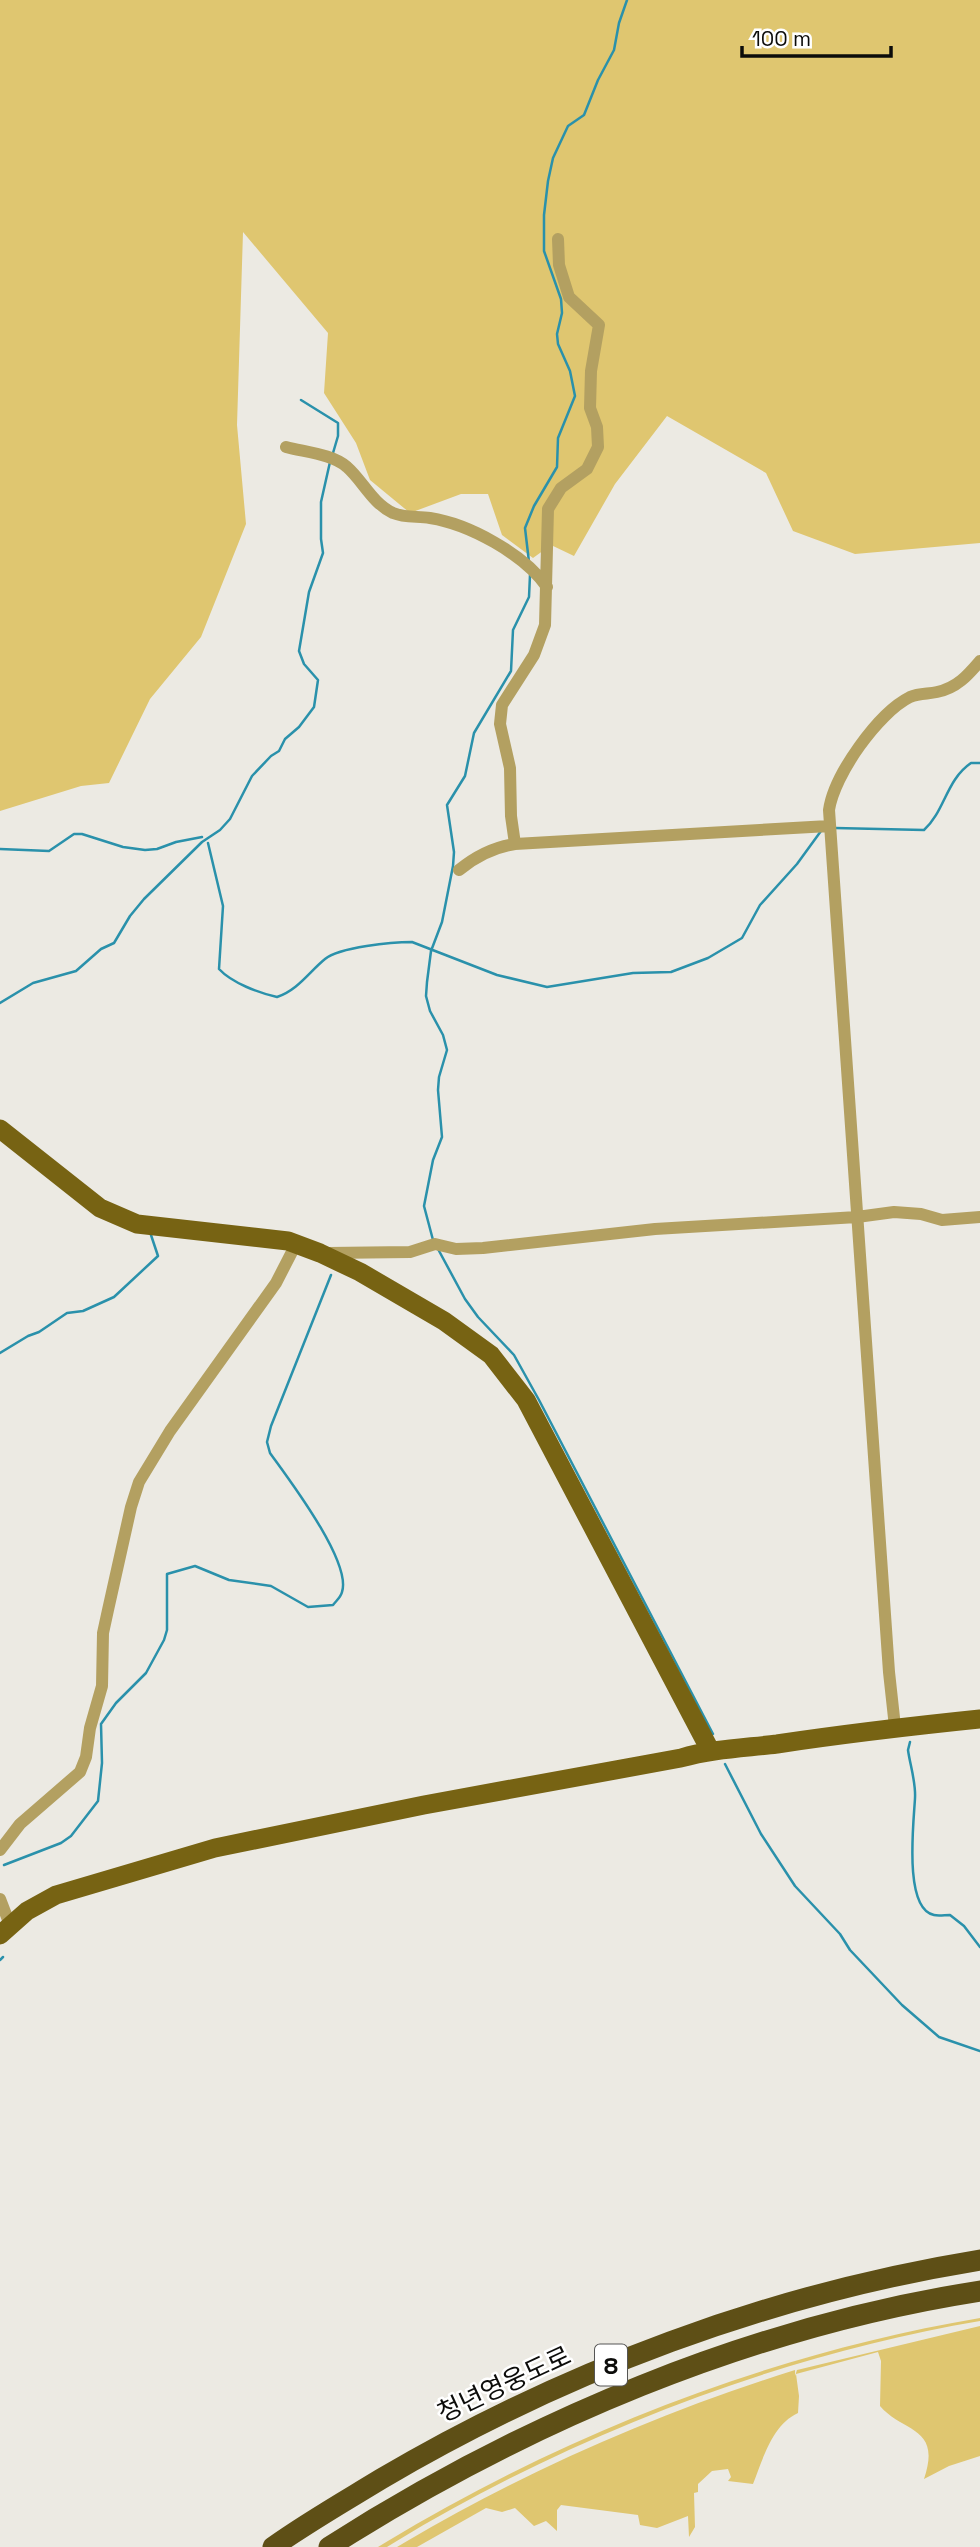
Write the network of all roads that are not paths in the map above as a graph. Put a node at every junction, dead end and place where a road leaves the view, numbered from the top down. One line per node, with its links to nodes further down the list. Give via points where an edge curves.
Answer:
1 (558, 239): 3 (street, via 559,265 569,297 599,325 590,408 600,439 587,469 561,488 548,509)
2 (286, 447): 3 (street, via 347,466 364,489 392,513 463,525 522,562)
3 (547, 587): 6 (street, via 540,642 502,705 500,724 510,768)
4 (980, 661): 5 (street, via 955,686 902,702 874,729 835,787)
5 (829, 825): 6 (street); 9 (street)
6 (515, 844): 7 (street, via 486,852)
7 (459, 870)
8 (0, 1129): 11 (main road, via 100,1208 125,1221)
9 (857, 1217): 10 (street, via 894,1212 942,1220); 12 (street, via 655,1229 464,1250 435,1244 410,1252); 14 (street)
10 (980, 1217)
11 (296, 1244): 12 (main road); 16 (street, via 276,1283 139,1482 103,1633 102,1686 80,1772 20,1824)
12 (320, 1253): 15 (main road, via 421,1306 479,1345 502,1367 529,1406)
13 (980, 1718): 14 (main road)
14 (895, 1727): 15 (main road)
15 (710, 1749): 18 (main road, via 215,1848 56,1895 26,1911)
16 (0, 1850)
17 (0, 1899): 18 (street)
18 (5, 1930)
19 (980, 2260): 21 (highway, 청년영웅도로 / 8, via 887,2278 727,2322 585,2376 423,2454)
20 (980, 2291): 22 (highway, 8, via 814,2328 660,2379 510,2443)
21 (273, 2547)
22 (329, 2547)

